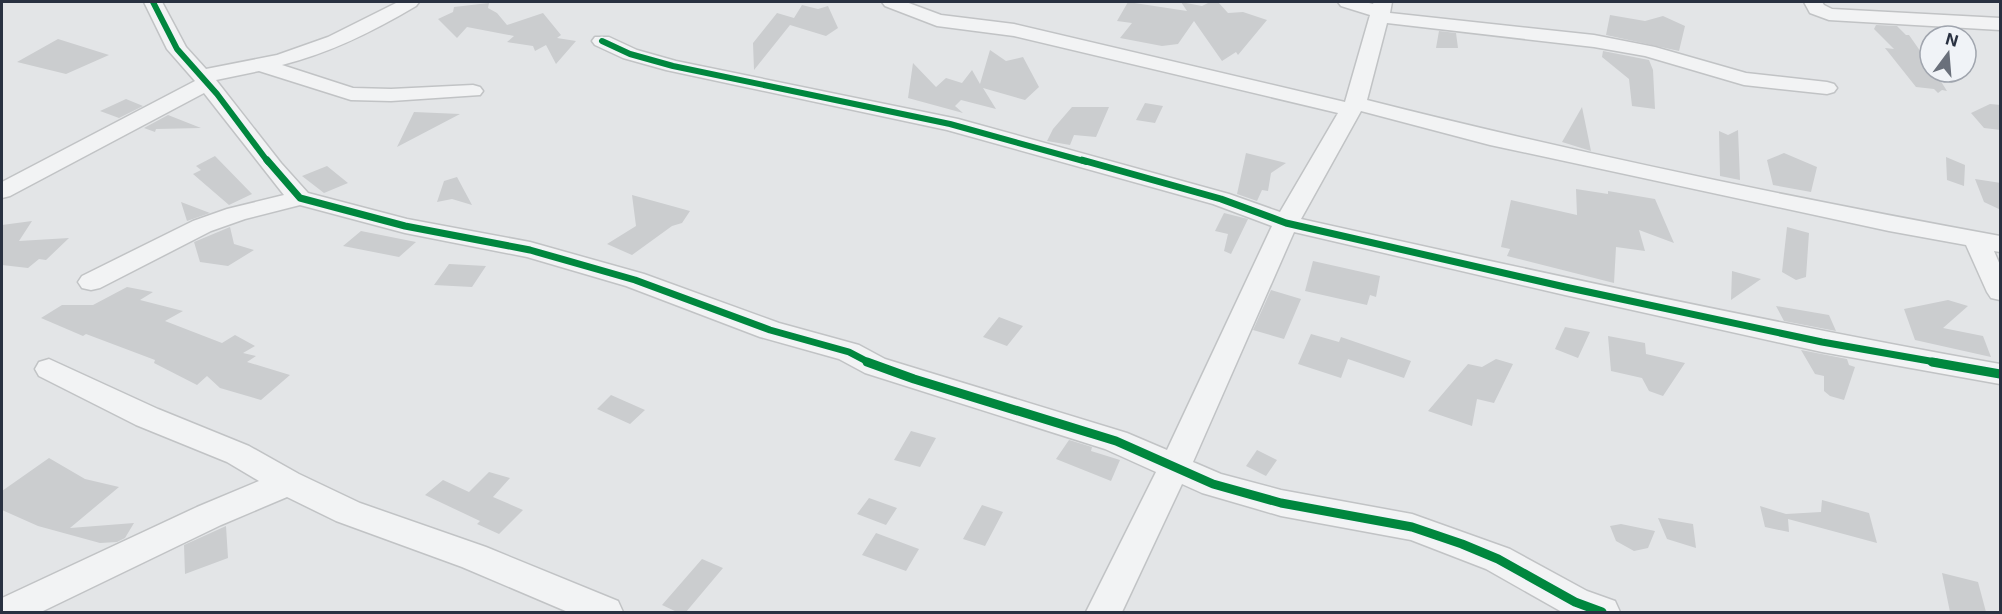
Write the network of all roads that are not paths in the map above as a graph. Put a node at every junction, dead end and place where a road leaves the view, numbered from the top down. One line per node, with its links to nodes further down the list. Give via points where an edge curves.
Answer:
1 (153, 2): 10 (street, via 177,49)
2 (410, 2): 9 (street, via 338,40)
3 (891, 2): 13 (street, via 937,20 1014,30)
4 (1347, 2): 6 (street)
5 (1813, 2): 7 (street, via 1817,9 1829,14)
6 (1381, 10): 11 (street, via 1594,41 1697,63 1744,79); 13 (street)
7 (2001, 24)
8 (602, 41): 16 (street, via 673,66 950,124 1221,199)
9 (263, 66): 10 (street); 12 (street, via 351,93)
10 (204, 80): 14 (street); 15 (street)
11 (1827, 88)
12 (473, 90)
13 (1353, 107): 16 (street); 17 (street)
14 (2, 191)
15 (300, 198): 18 (street, via 201,226); 22 (street, via 405,226 530,250 635,280 770,330 849,352 914,380 1116,441)
16 (1286, 223): 21 (street, via 1822,342); 22 (street)
17 (1988, 242): 19 (street)
18 (91, 282)
19 (2001, 292)
20 (49, 369): 23 (street, via 147,417 238,454)
21 (2001, 374)
22 (1174, 467): 26 (street); 27 (street, via 1213,484 1281,503 1412,527 1498,559 1575,602)
23 (288, 483): 24 (street); 25 (street, via 348,512 474,557)
24 (7, 612)
25 (605, 612)
26 (1104, 612)
27 (1602, 612)

